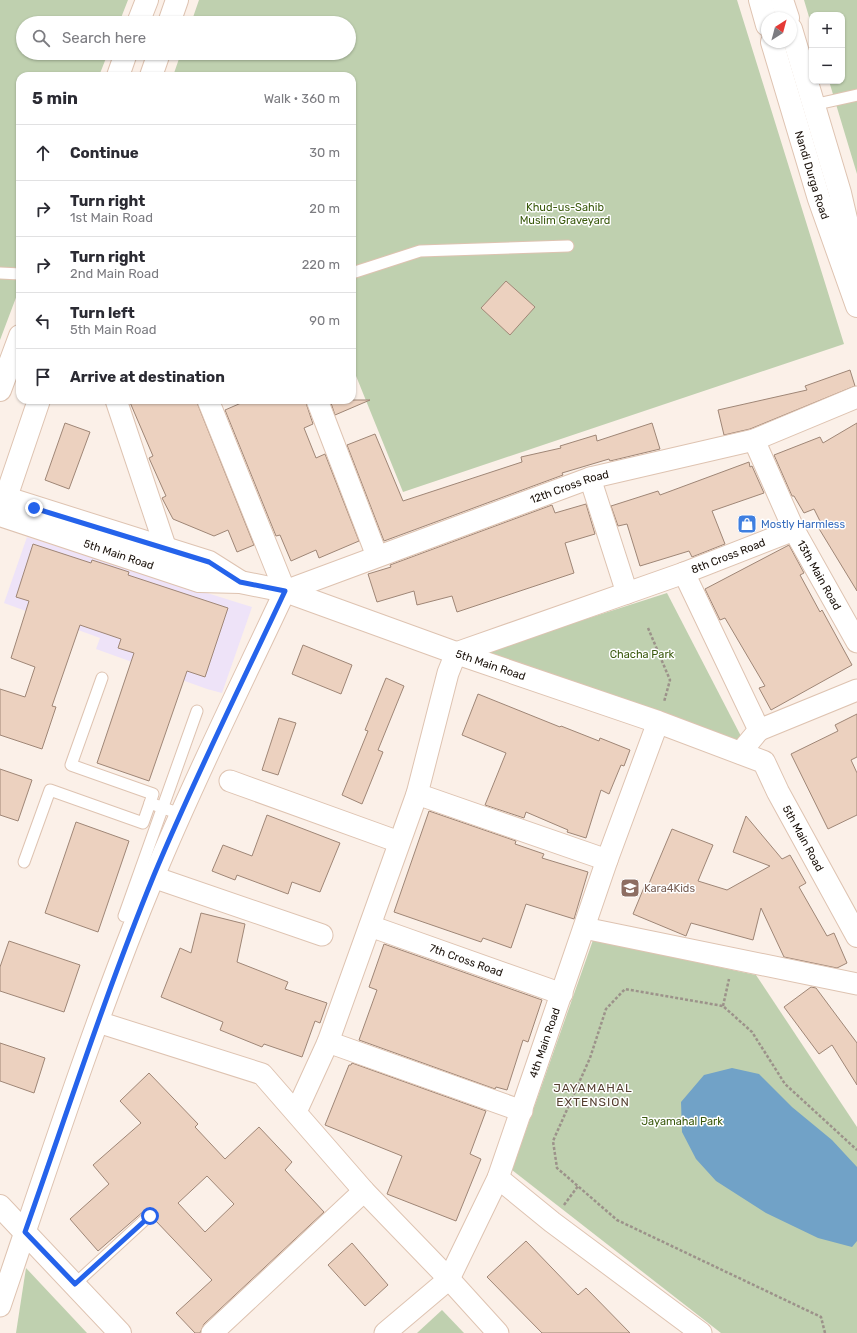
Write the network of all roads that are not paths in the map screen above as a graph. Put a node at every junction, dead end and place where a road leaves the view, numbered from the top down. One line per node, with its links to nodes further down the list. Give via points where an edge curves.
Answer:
1 (147, 0): 7 (street)
2 (177, 0): 8 (street)
3 (760, 0): 5 (street)
4 (782, 0): 6 (street)
5 (763, 12)
6 (786, 12)
7 (141, 16)
8 (171, 16)
9 (774, 48): 22 (street, Nandi Durga Road, via 819,199)
10 (797, 48): 16 (street, Nandi Durga Road)
11 (124, 60): 13 (street)
12 (157, 60): 14 (street)
13 (119, 72)
14 (152, 72)
15 (857, 95): 16 (lane)
16 (814, 105): 18 (street, Nandi Durga Road, via 840,193)
17 (568, 246): 19 (lane, via 420,251)
18 (857, 266)
19 (356, 272)
20 (0, 274): 21 (lane)
21 (16, 274)
22 (857, 306)
23 (16, 347): 24 (street)
24 (0, 390)
25 (857, 397): 30 (street, 12th Cross Road)
26 (38, 404): 32 (street)
27 (117, 404): 34 (street)
28 (210, 404): 38 (street)
29 (319, 404): 35 (street)
30 (754, 440): 31 (street, 12th Cross Road); 33 (street, 13th Main Road)
31 (590, 478): 35 (street, 12th Cross Road); 39 (street)
32 (1, 508): 34 (street, 5th Main Road); 37 (street, 5th Main Road, via 200,581)
33 (794, 530): 36 (street, 8th Cross Road); 40 (street, 13th Main Road)
34 (166, 549): 37 (street, 5th Main Road, via 209,562)
35 (378, 556): 38 (street, 12th Cross Road)
36 (684, 574): 39 (street, 8th Cross Road); 46 (street)
37 (240, 582): 38 (street, 5th Main Road)
38 (285, 591): 41 (street, 5th Main Road); 51 (street)
39 (627, 593): 41 (street, 8th Cross Road)
40 (857, 642)
41 (456, 654): 45 (street, 5th Main Road); 49 (street, via 448,674)
42 (102, 678): 50 (lane, via 71,765 153,794)
43 (857, 690): 46 (street)
44 (197, 711): 51 (lane)
45 (658, 722): 47 (street, 5th Main Road); 53 (street, 4th Main Road)
46 (760, 730): 47 (street)
47 (740, 753): 60 (street, 5th Main Road, via 764,762)
48 (230, 781): 52 (street)
49 (417, 794): 52 (street); 53 (street)
50 (150, 803): 51 (lane); 54 (lane, via 143,823 50,790)
51 (172, 811): 55 (street); 56 (lane)
52 (399, 842): 57 (street)
53 (607, 860): 58 (street, 4th Main Road)
54 (24, 862)
55 (153, 878): 59 (street); 63 (street)
56 (124, 916)
57 (370, 926): 62 (street, 7th Cross Road); 64 (street)
58 (584, 928): 61 (street); 62 (street, 4th Main Road)
59 (322, 935)
60 (857, 936)
61 (857, 984)
62 (562, 994): 65 (street, 4th Main Road)
63 (98, 1022): 66 (street, via 262,1074); 71 (street)
64 (328, 1042): 65 (street); 66 (street)
65 (522, 1111): 67 (street, 4th Main Road)
66 (296, 1112): 68 (street)
67 (498, 1178): 72 (street, 4th Main Road); 79 (street, via 552,1222)
68 (364, 1191): 72 (street); 76 (street)
69 (0, 1206): 71 (street)
70 (150, 1216): 73 (lane)
71 (25, 1232): 73 (street); 74 (street)
72 (449, 1279): 77 (street, 4th Main Road); 78 (street)
73 (75, 1284): 75 (street)
74 (0, 1306)
75 (120, 1333)
76 (212, 1333)
77 (385, 1333)
78 (498, 1333)
79 (701, 1333)

